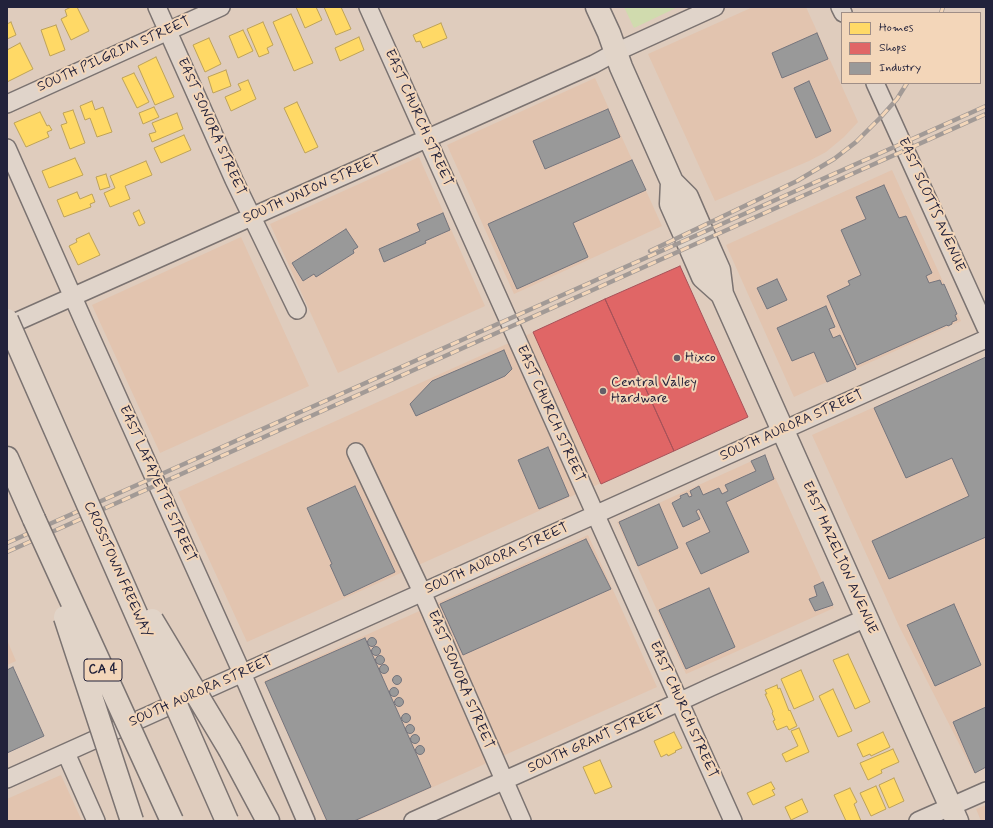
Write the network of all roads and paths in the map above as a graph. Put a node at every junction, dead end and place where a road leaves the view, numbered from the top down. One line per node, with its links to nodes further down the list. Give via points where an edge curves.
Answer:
1 (157, 7): 6 (street, EAST SONORA STREET)
2 (221, 7): 6 (street, SOUTH PILGRIM STREET)
3 (368, 7): 10 (street, EAST CHURCH STREET)
4 (598, 7): 7 (main road, EAST HAZELTON AVENUE)
5 (716, 7): 7 (street, SOUTH UNION STREET)
6 (168, 31): 9 (street, SOUTH PILGRIM STREET); 12 (street, EAST SONORA STREET)
7 (616, 52): 10 (street, SOUTH UNION STREET); 19 (main road, EAST HAZELTON AVENUE, via 672,182 671,204 703,278 722,294)
8 (875, 84): 17 (street, EAST SCOTTS AVENUE)
9 (7, 104)
10 (427, 139): 12 (street, SOUTH UNION STREET); 22 (street, EAST CHURCH STREET)
11 (7, 148): 13 (street, EAST LAFAYETTE STREET)
12 (252, 217): 13 (street, SOUTH UNION STREET); 14 (street, EAST SONORA STREET)
13 (72, 296): 16 (street, SOUTH UNION STREET); 27 (street, EAST LAFAYETTE STREET)
14 (297, 310)
15 (7, 320): 24 (main road, CROSSTOWN FREEWAY, bridge)
16 (7, 326)
17 (986, 328)
18 (986, 339): 19 (street, SOUTH AURORA STREET)
19 (782, 431): 22 (street, SOUTH AURORA STREET); 26 (main road, EAST HAZELTON AVENUE)
20 (356, 452): 25 (street, EAST SONORA STREET)
21 (7, 458): 23 (main road, CA 4)
22 (595, 515): 25 (street, SOUTH AURORA STREET); 28 (street, EAST CHURCH STREET)
23 (34, 519): 35 (main road, bridge); 36 (main road, CA 4, bridge)
24 (106, 544): 37 (main road, CROSSTOWN FREEWAY, bridge); 38 (main road, bridge, via 230,750)
25 (422, 592): 27 (street, SOUTH AURORA STREET); 31 (street, EAST SONORA STREET)
26 (866, 618): 28 (street, SOUTH GRANT STREET); 33 (main road, EAST HAZELTON AVENUE)
27 (242, 673): 29 (street, SOUTH AURORA STREET); 39 (street, EAST LAFAYETTE STREET)
28 (679, 702): 31 (street, SOUTH GRANT STREET); 42 (street, EAST CHURCH STREET)
29 (66, 753): 30 (street, SOUTH AURORA STREET); 34 (street)
30 (7, 779)
31 (504, 781): 40 (street, SOUTH GRANT STREET); 41 (street, EAST SONORA STREET)
32 (986, 790): 33 (street)
33 (954, 814): 43 (street)
34 (96, 821)
35 (132, 821)
36 (172, 821)
37 (227, 821)
38 (268, 821)
39 (306, 821)
40 (413, 821)
41 (522, 821)
42 (733, 821)
43 (918, 821)

